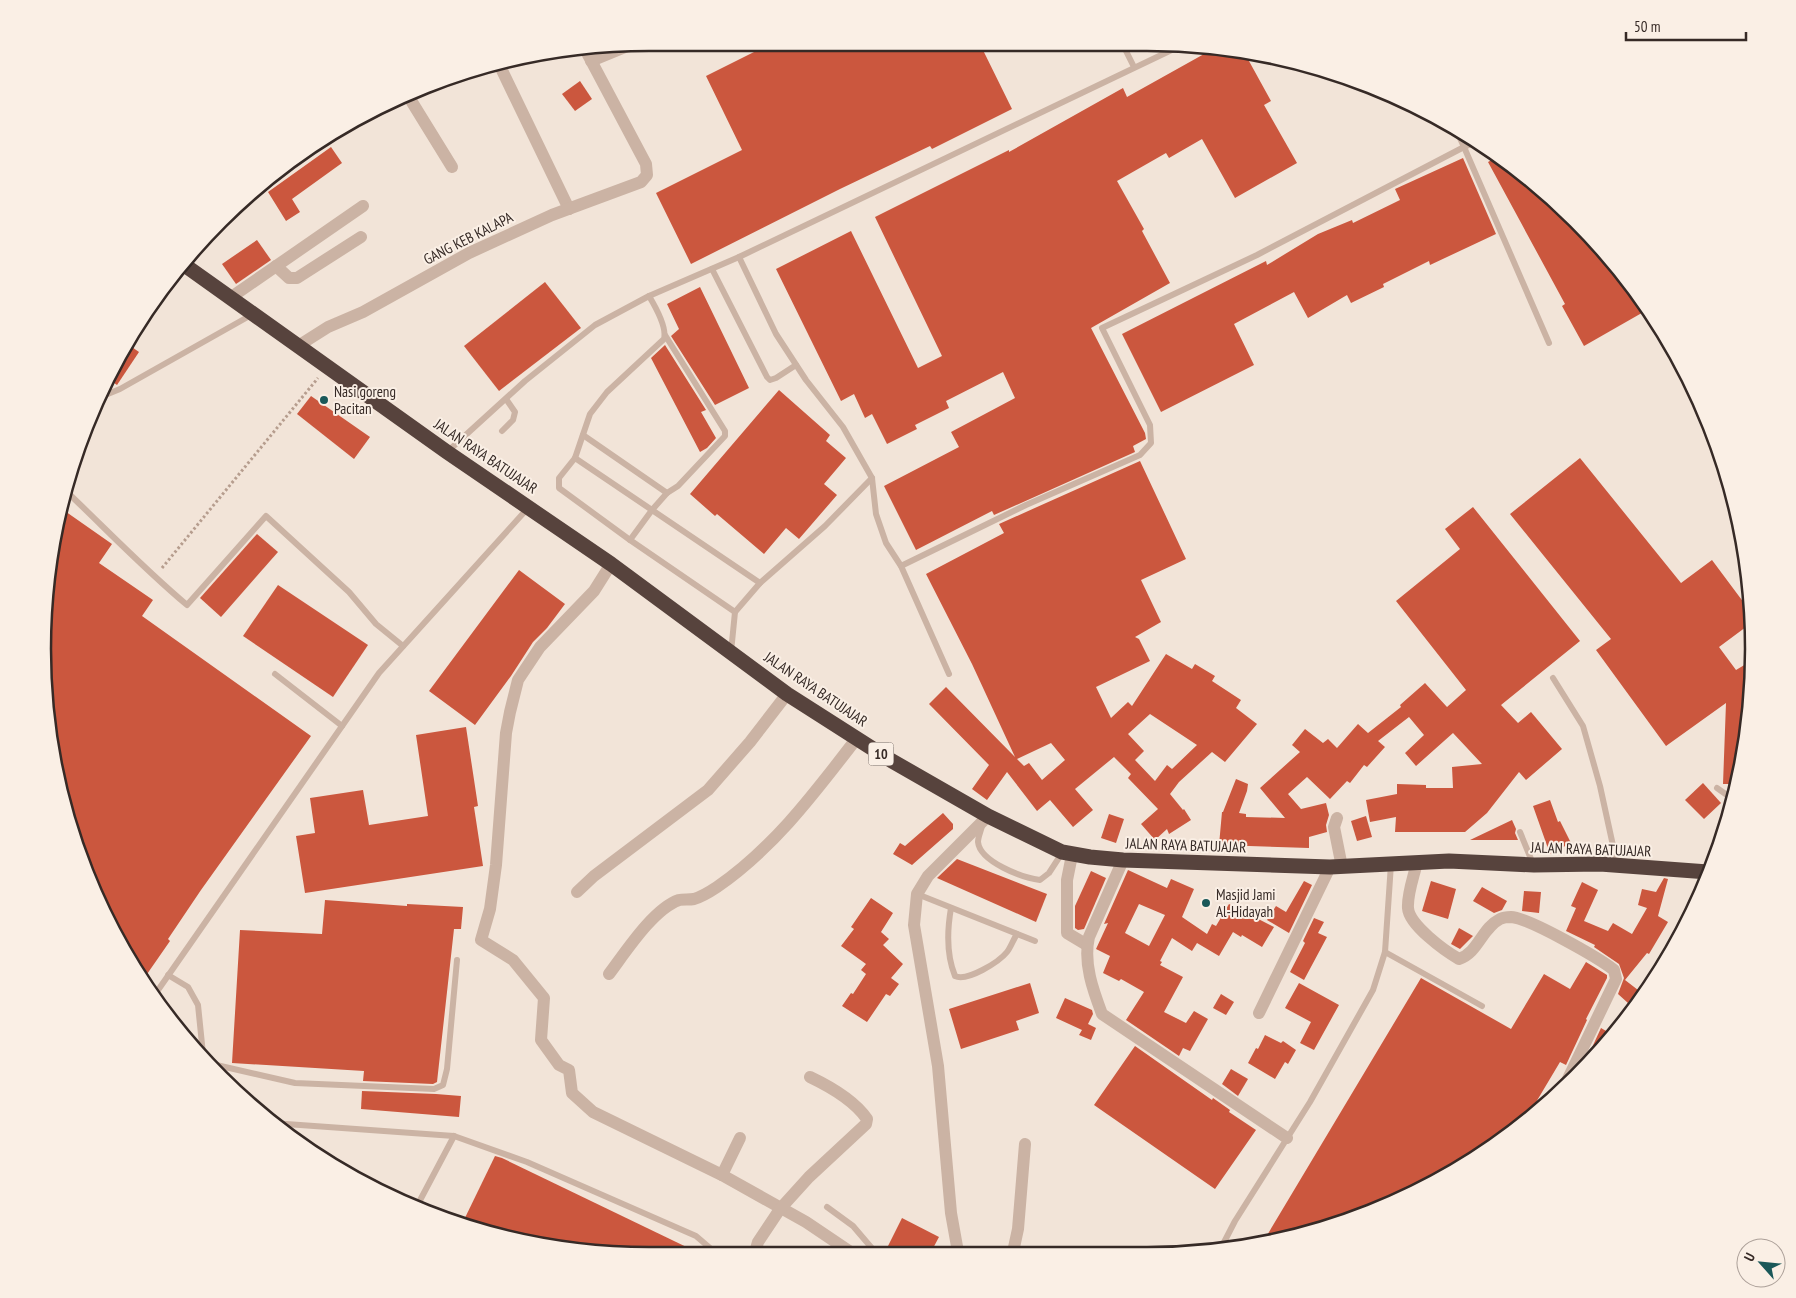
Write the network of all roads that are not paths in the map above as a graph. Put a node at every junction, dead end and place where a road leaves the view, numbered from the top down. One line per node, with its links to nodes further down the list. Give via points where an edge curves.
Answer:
1 (1126, 51): 4 (lane)
2 (1167, 52): 4 (lane)
3 (589, 56): 12 (street, GANG KEB KALAPA, via 646,164 647,175 641,182)
4 (1134, 67): 14 (lane)
5 (502, 70): 12 (street)
6 (411, 101): 10 (street)
7 (1461, 141): 9 (lane)
8 (1468, 145): 9 (lane)
9 (1464, 147): 22 (lane); 38 (lane, via 1257,255 1102,328 1150,426 1151,443 1140,455)
10 (452, 167)
11 (363, 206): 15 (street)
12 (569, 209): 23 (street, GANG KEB KALAPA, via 469,254 328,327)
13 (361, 237): 15 (street, via 297,278 289,278)
14 (739, 257): 17 (lane); 24 (lane, via 776,334)
15 (276, 266): 19 (street)
16 (189, 268): 19 (highway, JALAN RAYA BATUJAJAR / 10)
17 (712, 269): 18 (lane); 24 (lane, via 767,377 770,380 776,378)
18 (649, 296): 21 (lane); 26 (lane, via 595,325)
19 (230, 298): 20 (highway, JALAN RAYA BATUJAJAR / 10)
20 (253, 314): 23 (highway, JALAN RAYA BATUJAJAR / 10); 25 (lane)
21 (665, 335): 28 (lane, via 607,392 590,414); 32 (lane, via 725,431 725,436 678,486)
22 (1549, 343)
23 (298, 346): 29 (highway, JALAN RAYA BATUJAJAR / 10)
24 (796, 366): 31 (lane, via 844,427)
25 (109, 393)
26 (506, 399): 27 (lane, via 515,412 513,420); 29 (lane)
27 (502, 431)
28 (583, 434): 30 (lane); 32 (lane)
29 (447, 452): 34 (highway, JALAN RAYA BATUJAJAR / 10)
30 (575, 458): 35 (lane); 36 (lane, via 559,478 559,488)
31 (872, 478): 38 (lane, via 876,514 886,543); 39 (lane, via 826,526)
32 (667, 493): 35 (lane)
33 (71, 496): 41 (lane, via 187,605 266,516 350,592 376,624)
34 (529, 507): 37 (highway, JALAN RAYA BATUJAJAR / 10); 41 (lane)
35 (652, 510): 36 (lane); 39 (lane)
36 (630, 540): 40 (lane)
37 (611, 564): 42 (highway, JALAN RAYA BATUJAJAR / 10); 84 (street, via 594,591 540,647 518,680 506,733 496,865 482,940 513,960 544,998 541,1040 559,1065 569,1070 572,1093 593,1112)
38 (900, 566): 44 (lane)
39 (760, 583): 40 (lane)
40 (736, 612): 42 (lane)
41 (403, 646): 47 (lane, via 379,673)
42 (731, 652): 46 (highway, JALAN RAYA BATUJAJAR / 10)
43 (275, 674): 47 (lane)
44 (949, 674)
45 (1553, 678): 59 (lane, via 1583,726)
46 (787, 694): 48 (highway, JALAN RAYA BATUJAJAR / 10); 62 (street, via 708,790)
47 (342, 726): 71 (lane)
48 (857, 738): 51 (highway, JALAN RAYA BATUJAJAR / 10); 70 (street, via 810,799 758,854 717,887 695,899 679,900 662,912 646,925)
49 (1717, 788): 50 (lane)
50 (1726, 795)
51 (986, 818): 54 (highway, JALAN RAYA BATUJAJAR / 10); 54 (lane, via 978,842 983,853 1028,878 1040,880); 63 (street, via 928,876)
52 (1337, 818): 60 (street, via 1334,827)
53 (1520, 832): 58 (lane)
54 (1067, 853): 55 (highway, JALAN RAYA BATUJAJAR / 10); 67 (street, via 1067,933)
55 (1123, 860): 60 (highway, JALAN RAYA BATUJAJAR / 10); 67 (street)
56 (1417, 862): 57 (highway, JALAN RAYA BATUJAJAR / 10); 58 (highway, JALAN RAYA BATUJAJAR / 10); 77 (street, via 1408,908 1411,919 1437,944 1459,959 1471,952 1488,928 1501,918 1512,917 1541,928 1615,973 1616,979)
57 (1391, 864): 60 (highway, JALAN RAYA BATUJAJAR / 10); 68 (lane)
58 (1534, 865): 59 (highway, JALAN RAYA BATUJAJAR / 10)
59 (1618, 865): 61 (highway, JALAN RAYA BATUJAJAR / 10)
60 (1336, 867): 74 (street)
61 (1701, 871)
62 (577, 892)
63 (917, 894): 64 (lane); 93 (street, via 914,925 938,1066 951,1213)
64 (951, 908): 65 (lane); 65 (lane, via 947,932 952,969 958,978 983,969 1006,952)
65 (1017, 934): 66 (lane)
66 (1035, 941)
67 (1088, 945): 82 (street, via 1091,984 1102,1014)
68 (1385, 952): 73 (lane); 82 (lane, via 1373,990)
69 (457, 960): 76 (lane, via 447,1069 443,1084 434,1089 295,1083)
70 (609, 974)
71 (168, 975): 72 (lane); 75 (lane, via 188,987 198,1005)
72 (158, 990)
73 (1482, 1006)
74 (1259, 1013)
75 (202, 1045)
76 (221, 1066)
77 (1573, 1069)
78 (810, 1078): 87 (street, via 849,1101 867,1119 862,1128)
79 (286, 1124): 80 (lane)
80 (454, 1136): 85 (lane); 89 (lane, via 526,1162 696,1236)
81 (740, 1138): 84 (street)
82 (1287, 1138): 88 (lane)
83 (1025, 1144): 94 (street)
84 (722, 1175): 87 (street)
85 (420, 1201)
86 (827, 1207): 92 (lane, via 853,1226)
87 (780, 1209): 90 (street); 91 (street)
88 (1224, 1242)
89 (709, 1247)
90 (757, 1247)
91 (843, 1247)
92 (872, 1247)
93 (957, 1247)
94 (1014, 1247)

